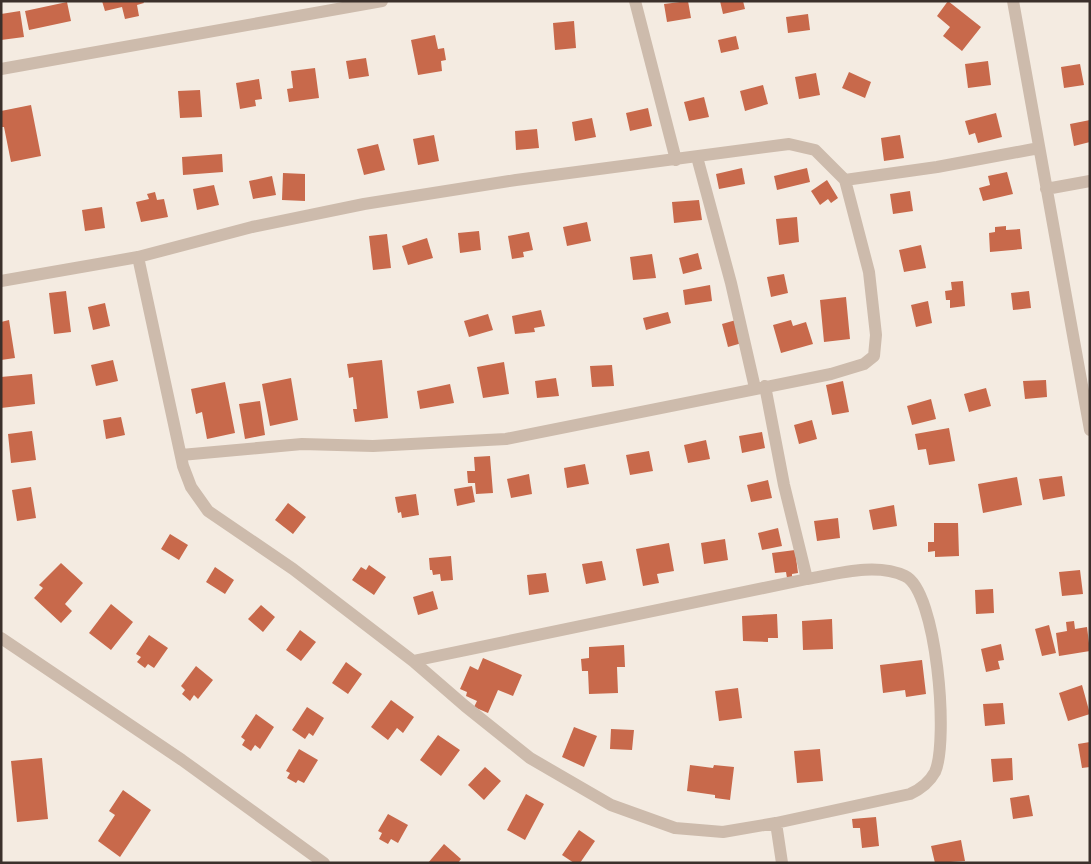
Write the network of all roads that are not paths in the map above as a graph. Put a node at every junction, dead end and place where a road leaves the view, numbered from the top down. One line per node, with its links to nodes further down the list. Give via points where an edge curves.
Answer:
1 (382, 1): 4 (street)
2 (635, 1): 7 (street)
3 (1013, 1): 5 (street)
4 (1, 69)
5 (1039, 148): 8 (street); 10 (street)
6 (697, 157): 7 (street); 8 (street, via 790,144 816,150); 13 (street)
7 (676, 160): 11 (street, via 516,180 364,204)
8 (845, 180): 13 (street, via 869,272 876,335 874,356 864,364 832,374)
9 (1090, 181): 10 (street)
10 (1046, 189): 14 (street)
11 (138, 257): 12 (street); 15 (street)
12 (1, 281)
13 (760, 387): 15 (street, via 506,438 374,446 302,444); 16 (street)
14 (1090, 430)
15 (181, 455): 18 (street, via 191,487 208,511 293,569)
16 (807, 579): 18 (street); 19 (street, via 854,571 885,571 904,575 915,583 922,595 934,643 942,744 935,772 924,787 910,794)
17 (1, 638): 20 (street, via 182,760)
18 (413, 661): 19 (street, via 530,758 612,805 676,828 702,832)
19 (776, 824): 21 (street)
20 (324, 863)
21 (782, 863)

